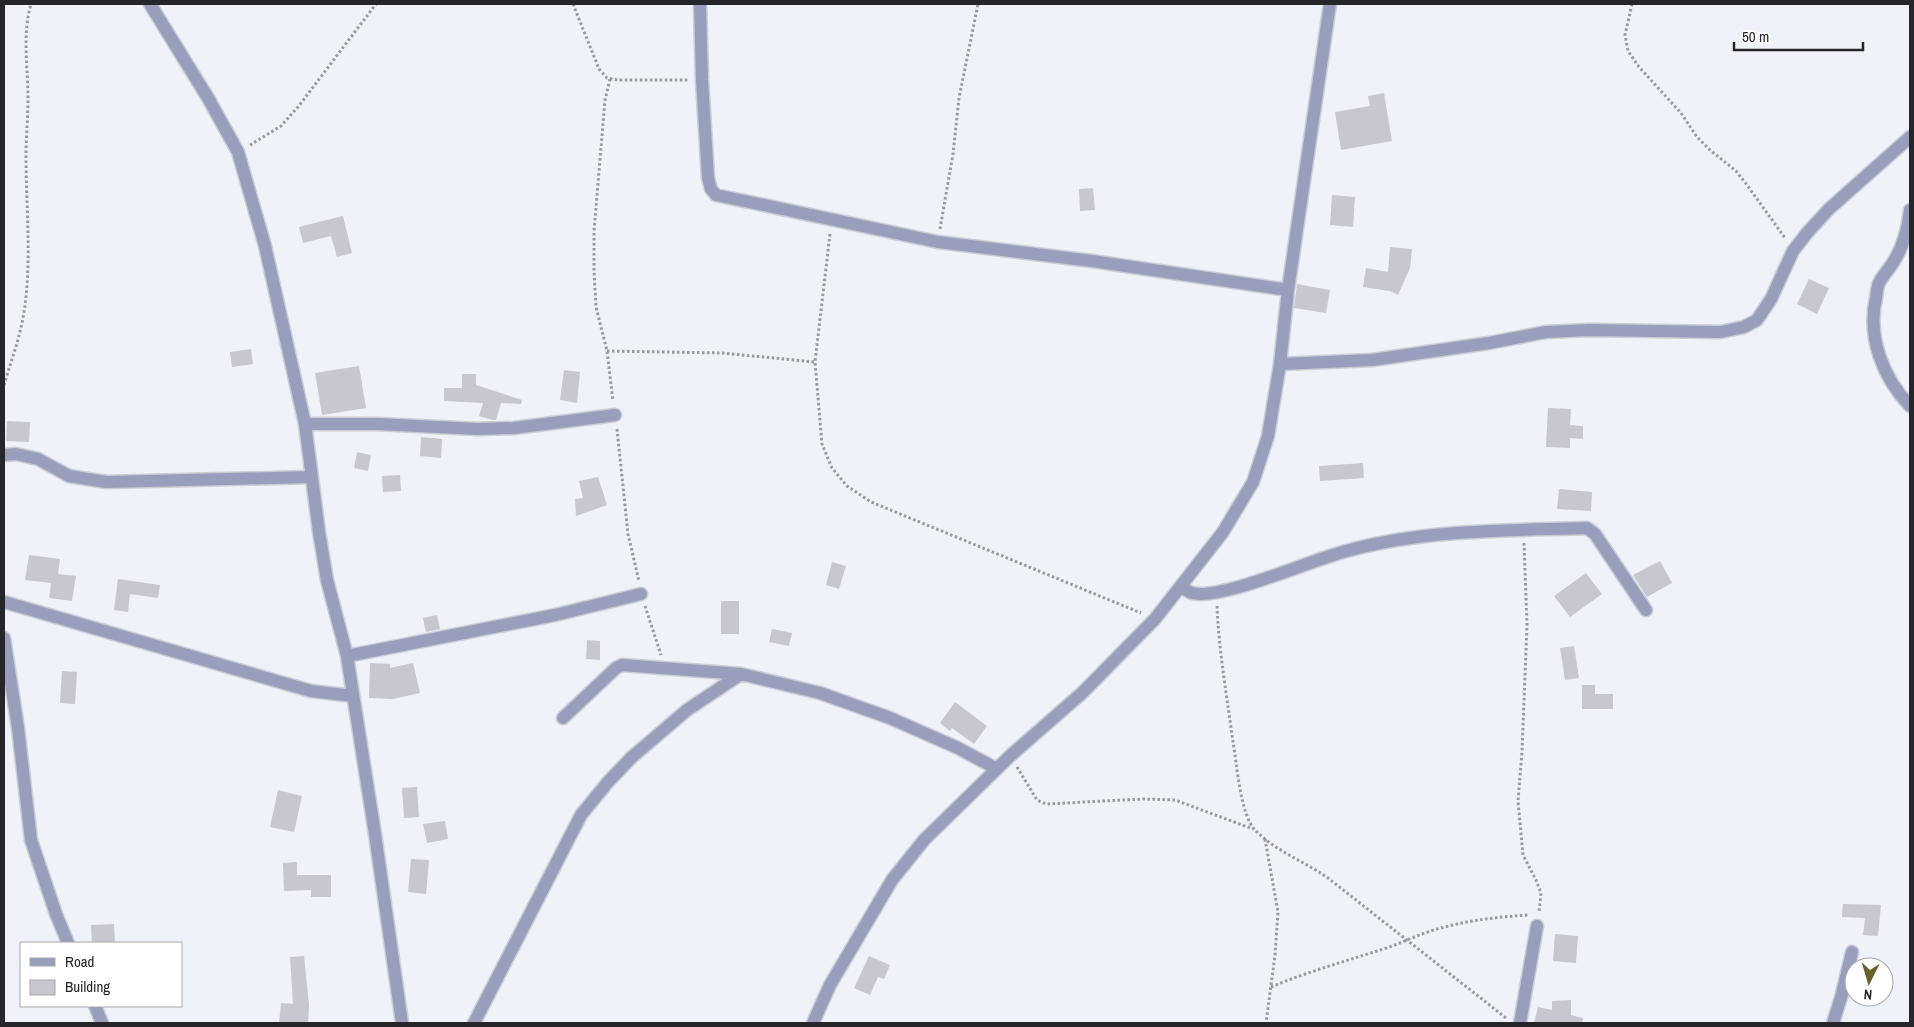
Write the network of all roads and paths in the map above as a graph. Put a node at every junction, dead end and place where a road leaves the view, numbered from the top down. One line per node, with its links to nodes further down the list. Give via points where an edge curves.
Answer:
1 (30, 4): 21 (path, via 26,50 27,271 18,343)
2 (150, 4): 12 (street)
3 (376, 4): 12 (path, via 281,126)
4 (573, 4): 9 (path, via 599,69)
5 (700, 4): 10 (street)
6 (978, 4): 15 (path, via 959,98)
7 (1330, 4): 17 (street)
8 (1632, 4): 16 (path, via 1625,35 1628,51 1681,113 1697,137 1748,185)
9 (610, 79): 10 (path); 18 (path, via 605,100 594,251 596,307)
10 (702, 80): 14 (street, via 708,178 716,195)
11 (1910, 137): 16 (street, via 1829,209)
12 (238, 152): 24 (street, via 265,246)
13 (1910, 210): 22 (street, via 1901,249 1879,283 1872,322 1875,343 1884,367 1898,394)
14 (832, 220): 15 (street); 19 (path)
15 (938, 242): 17 (street)
16 (1794, 251): 20 (street, via 1772,299 1757,320 1744,327 1721,332 1546,332 1372,360)
17 (1288, 290): 20 (street)
18 (607, 350): 19 (path, via 722,353); 23 (path)
19 (815, 362): 33 (path, via 822,444 832,468 847,486 871,502)
20 (1280, 364): 28 (street, via 1268,436 1253,482 1223,532)
21 (4, 386)
22 (1910, 406)
23 (615, 415): 24 (street, via 514,428); 30 (path, via 628,534)
24 (305, 424): 26 (street)
25 (4, 454): 26 (street, via 38,459 69,476 106,482)
26 (311, 477): 35 (street, via 327,580)
27 (1524, 530): 29 (street, via 1421,536 1359,548); 32 (street, via 1587,528 1595,534); 44 (path, via 1526,625 1518,801 1524,855 1541,893)
28 (1182, 587): 29 (street, via 1192,593); 33 (street)
29 (1216, 593): 42 (path, via 1219,649 1242,798)
30 (641, 594): 35 (street, via 555,615); 36 (path)
31 (4, 602): 38 (street, via 311,691)
32 (1646, 610)
33 (1156, 619): 40 (street, via 1082,693)
34 (4, 638): 46 (street, via 31,840)
35 (347, 656): 38 (street)
36 (665, 668): 37 (street); 39 (street, via 622,665)
37 (741, 674): 41 (street, via 820,693 890,718); 52 (street, via 687,710 632,757 581,815)
38 (353, 696): 51 (street)
39 (562, 718)
40 (1010, 756): 41 (street); 42 (path, via 1041,802 1175,800)
41 (997, 769): 53 (street, via 924,840 892,880 830,985)
42 (1253, 829): 43 (path)
43 (1265, 839): 45 (path, via 1309,864); 48 (path, via 1278,912)
44 (1538, 920): 45 (path, via 1489,918); 56 (street)
45 (1407, 939): 48 (path); 55 (path)
46 (68, 942)
47 (1852, 952): 57 (street)
48 (1271, 987): 54 (path)
49 (94, 1007): 50 (street)
50 (102, 1023)
51 (402, 1023)
52 (474, 1023)
53 (813, 1023)
54 (1266, 1023)
55 (1513, 1023)
56 (1520, 1023)
57 (1833, 1023)

